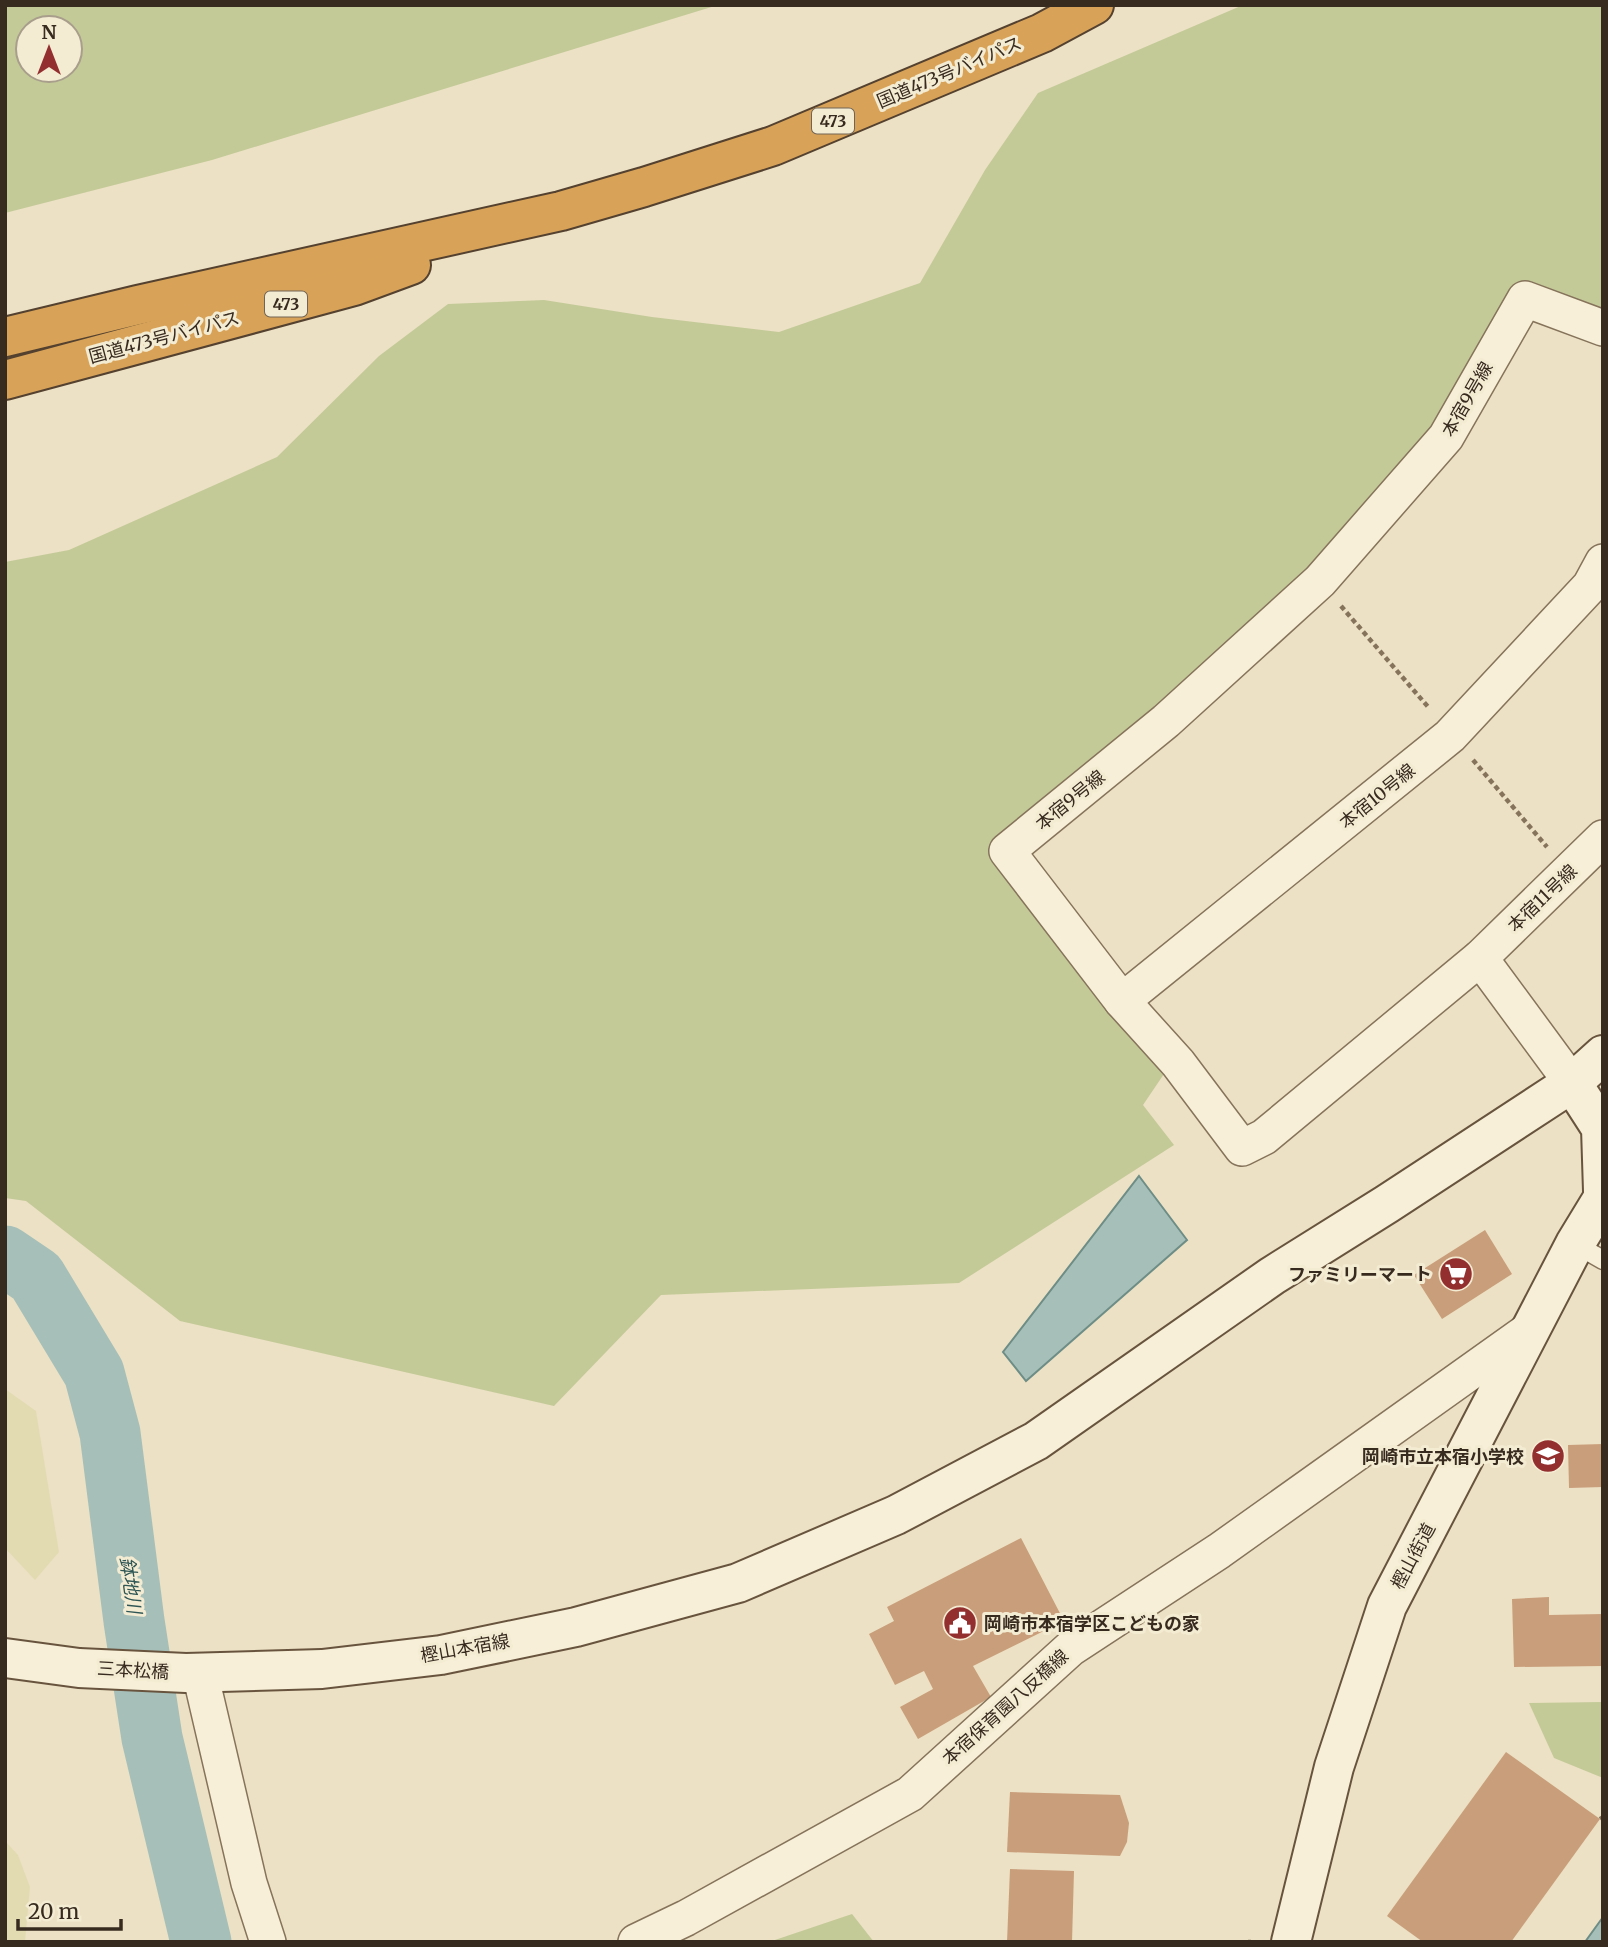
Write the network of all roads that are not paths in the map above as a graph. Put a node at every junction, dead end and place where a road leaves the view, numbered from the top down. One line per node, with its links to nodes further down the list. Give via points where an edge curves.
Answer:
1 (1094, 5): 2 (highway, 国道473号バイパス / 473, via 1042,33 773,146)
2 (561, 211): 4 (highway, 国道473号バイパス / 473); 5 (highway, 国道473号バイパス / 473, via 354,286)
3 (1603, 328): 9 (street, 本宿9号線, via 1525,299 1447,437 1320,581 1166,721 1007,851)
4 (5, 337)
5 (5, 380)
6 (1603, 562): 9 (street, 本宿10号線, via 1590,586 1450,736)
7 (1603, 838): 8 (street, 本宿11号線)
8 (1480, 958): 9 (street, 本宿9号線, via 1264,1137 1242,1148 1178,1063); 11 (street)
9 (1122, 1001)
10 (1603, 1055): 11 (street, 樫山本宿線)
11 (1572, 1083): 12 (street, via 1601,1128); 17 (street, 樫山本宿線, via 1272,1276 1036,1441 896,1515 738,1583 576,1627 441,1655 322,1670)
12 (1603, 1191)
13 (1603, 1198): 14 (street, 樫山街道)
14 (1589, 1252): 15 (street, 樫山街道)
15 (1532, 1328): 19 (street, 本宿保育園八反橋線, via 1229,1543 1071,1648 909,1794); 20 (street, 樫山街道, via 1387,1606 1334,1767)
16 (5, 1658): 17 (street, 三本松橋, via 79,1668)
17 (193, 1673): 18 (street)
18 (268, 1942)
19 (636, 1942)
20 (1291, 1942)

